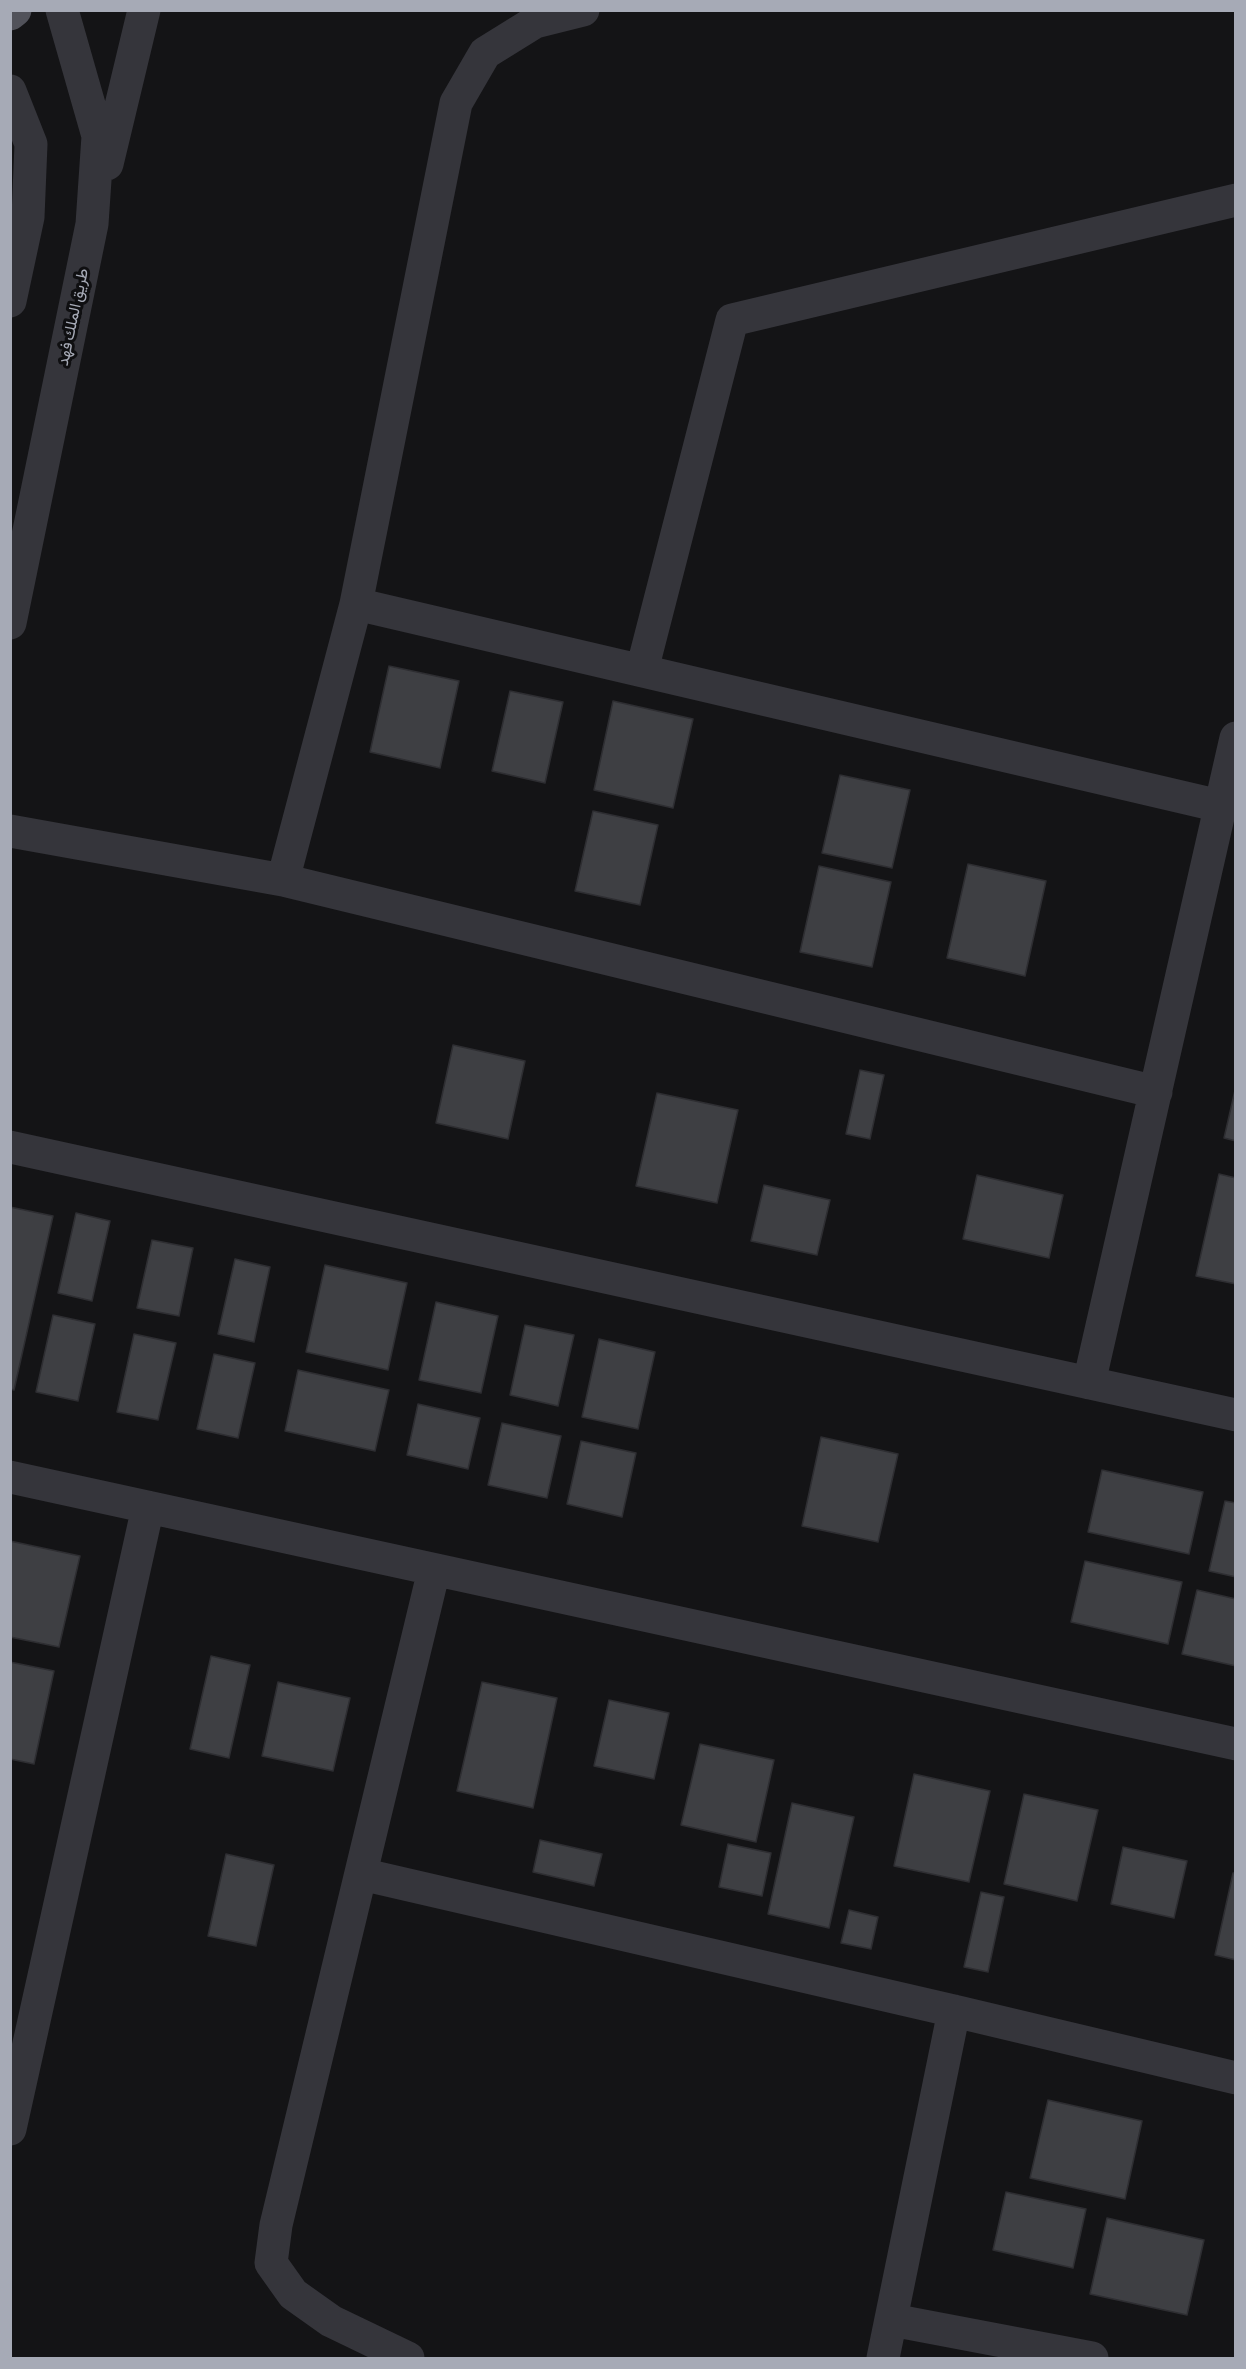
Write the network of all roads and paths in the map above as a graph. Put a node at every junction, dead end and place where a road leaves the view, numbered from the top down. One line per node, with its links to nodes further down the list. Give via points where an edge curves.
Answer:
1 (15, 10): 5 (main road)
2 (62, 10): 8 (street, طريق الملك فهد, via 98,135)
3 (144, 10): 8 (street)
4 (583, 10): 10 (street, via 535,22 485,53 456,103)
5 (10, 14)
6 (10, 91): 9 (street, via 31,144 28,217)
7 (1236, 200): 12 (street, via 732,320)
8 (92, 224): 11 (street, طريق الملك فهد)
9 (10, 302)
10 (356, 604): 12 (street); 16 (street)
11 (10, 623)
12 (642, 670): 14 (street)
13 (1236, 738): 14 (street)
14 (1220, 806): 17 (street)
15 (10, 831): 16 (street)
16 (283, 880): 17 (street)
17 (1156, 1092): 19 (street)
18 (10, 1147): 19 (street)
19 (1089, 1383): 20 (street)
20 (1236, 1415)
21 (10, 1477): 22 (street)
22 (148, 1507): 23 (street); 28 (street)
23 (434, 1570): 24 (street); 25 (street)
24 (1236, 1744)
25 (360, 1874): 26 (street); 30 (street, via 276,2225 271,2263 293,2294 331,2321)
26 (954, 2011): 27 (street); 29 (street)
27 (1236, 2078)
28 (10, 2129)
29 (892, 2320): 31 (street); 32 (street)
30 (408, 2358)
31 (883, 2358)
32 (1092, 2358)

